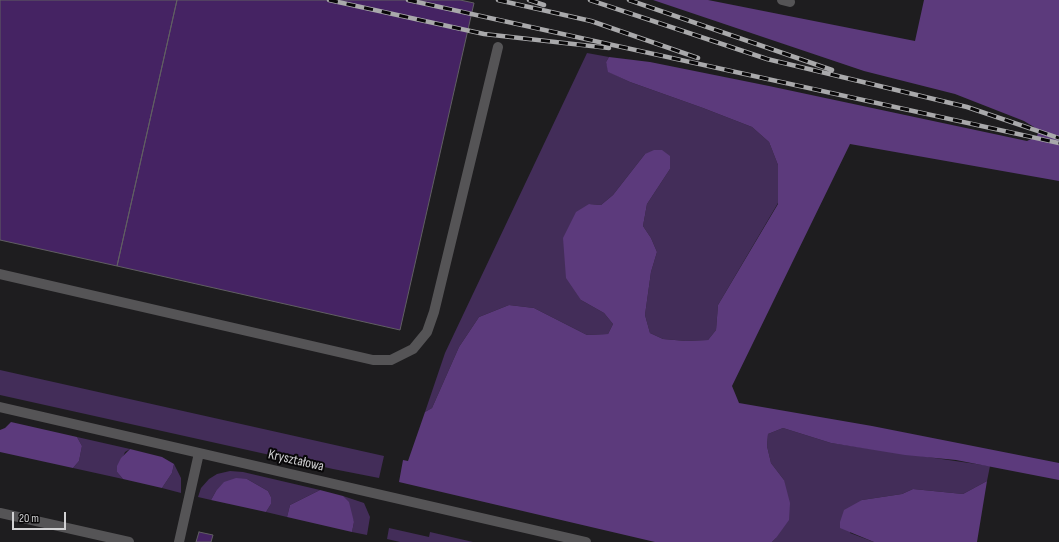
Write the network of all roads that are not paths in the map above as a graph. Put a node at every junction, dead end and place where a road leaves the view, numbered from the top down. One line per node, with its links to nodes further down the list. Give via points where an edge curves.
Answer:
1 (498, 47): 2 (lane, via 434,312 427,332 413,350 391,360 373,360)
2 (0, 274)
3 (0, 407): 4 (lane, Kryształowa)
4 (199, 453): 7 (lane); 8 (lane, Kryształowa)
5 (0, 513): 6 (lane)
6 (129, 542)
7 (179, 542)
8 (586, 542)

